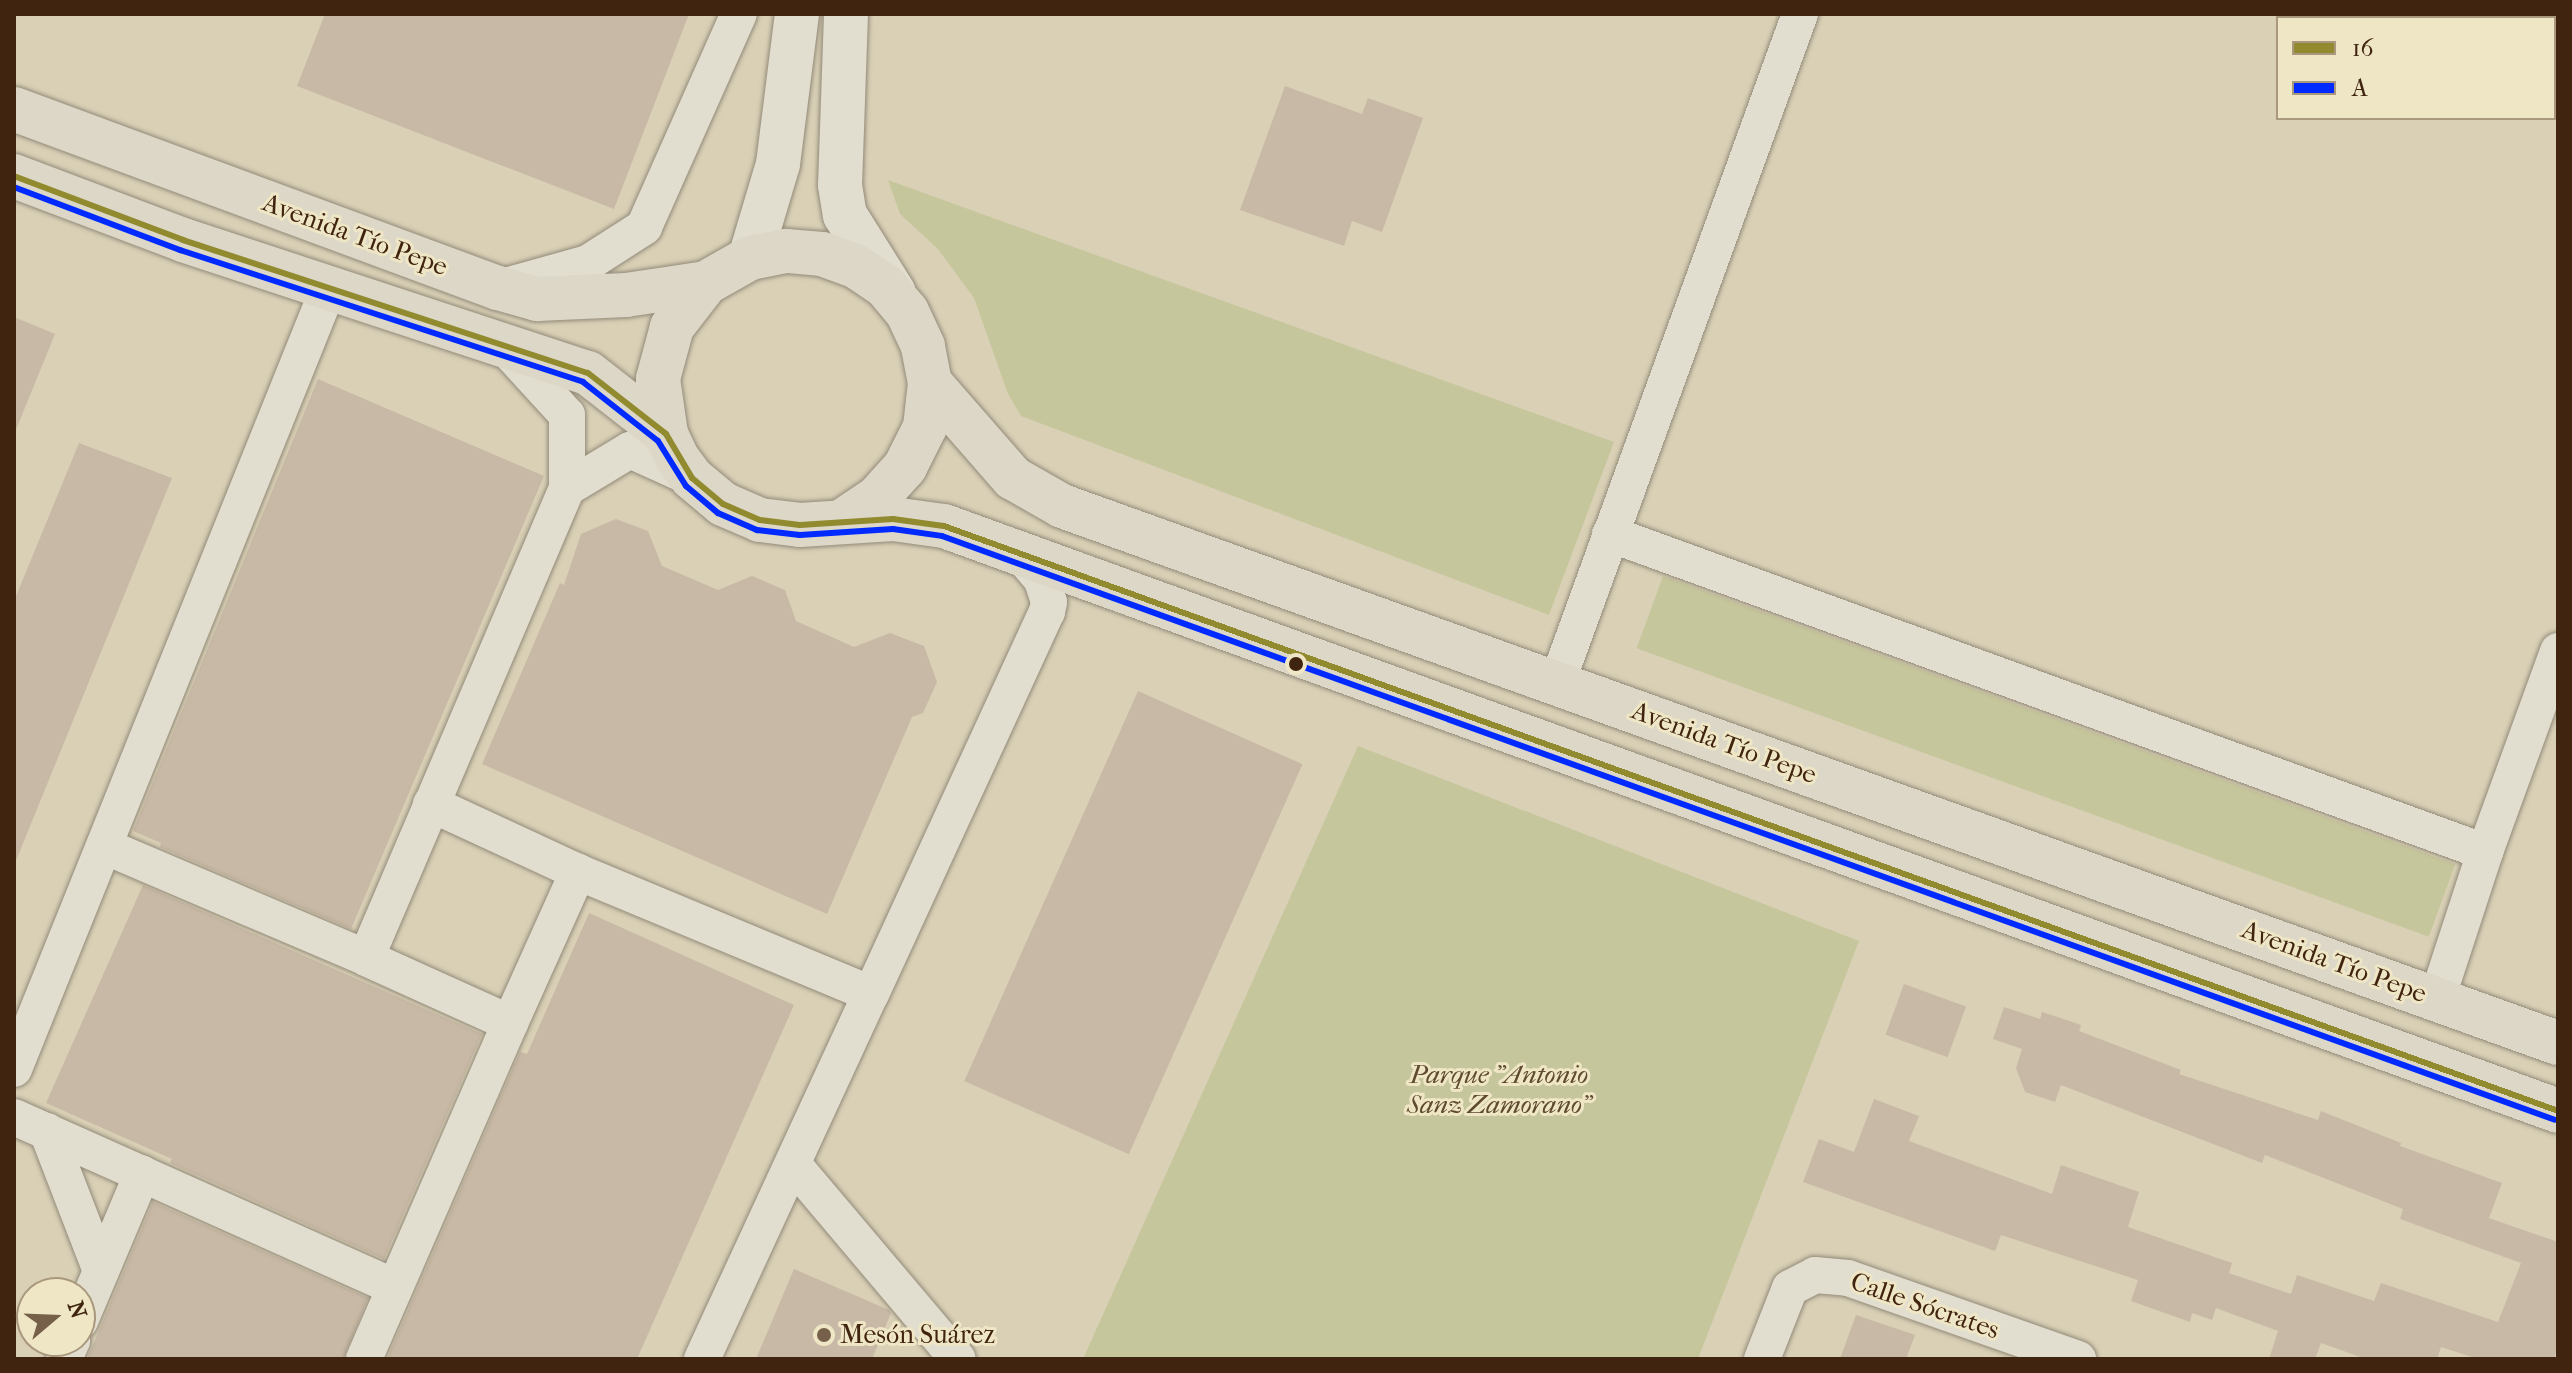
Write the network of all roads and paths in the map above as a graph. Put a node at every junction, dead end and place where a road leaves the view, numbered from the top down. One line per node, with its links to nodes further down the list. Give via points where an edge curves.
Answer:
1 (739, 14): 10 (street, via 644,227 588,263)
2 (797, 14): 7 (street, via 778,164)
3 (846, 14): 11 (street, via 840,185 845,215)
4 (1800, 14): 18 (street)
5 (14, 109): 10 (main road, Avenida Tío Pepe)
6 (14, 176): 9 (main road, via 183,240)
7 (750, 258): 8 (main road); 11 (main road, via 786,251 822,254 855,266 885,286)
8 (706, 283): 10 (main road, Avenida Tío Pepe, via 585,298 537,299); 14 (main road, via 668,340 658,379)
9 (329, 287): 12 (main road); 25 (street)
10 (498, 288)
11 (907, 312): 13 (main road, via 923,346)
12 (503, 345): 14 (main road, via 588,373); 16 (street, via 567,415)
13 (930, 383): 17 (main road, via 925,427 905,467 877,498); 23 (main road, Avenida Tío Pepe, via 1013,478 1062,506)
14 (666, 434): 15 (main road)
15 (692, 478): 16 (street, via 630,450); 17 (main road, via 723,504 760,520 800,525)
16 (567, 488): 24 (street)
17 (841, 522): 19 (main road, via 893,519 944,526)
18 (1610, 534): 23 (street); 26 (street)
19 (1020, 554): 20 (main road); 21 (street, via 1042,580)
20 (1121, 589): 21 (street, via 1076,589); 34 (main road)
21 (1049, 602): 29 (street)
22 (2558, 651): 26 (street)
23 (1557, 683): 30 (main road, Avenida Tío Pepe)
24 (431, 804): 27 (street); 28 (street)
25 (104, 846): 28 (street); 33 (street)
26 (2485, 852): 30 (street)
27 (578, 872): 29 (street); 31 (street)
28 (366, 958): 31 (street)
29 (871, 994): 37 (street)
30 (2437, 999): 32 (main road, Avenida Tío Pepe)
31 (510, 1023): 41 (street)
32 (2558, 1043)
33 (14, 1069)
34 (2558, 1111)
35 (14, 1117): 36 (street)
36 (47, 1131): 38 (street); 39 (street)
37 (793, 1164): 43 (street); 44 (street)
38 (142, 1174): 39 (street); 41 (street)
39 (101, 1271): 40 (street)
40 (96, 1283)
41 (395, 1287): 42 (street)
42 (364, 1359)
43 (702, 1359)
44 (958, 1359)
45 (1762, 1359): 46 (street, Calle Sócrates, via 1790,1288 1815,1275 1848,1278)
46 (2078, 1359)

